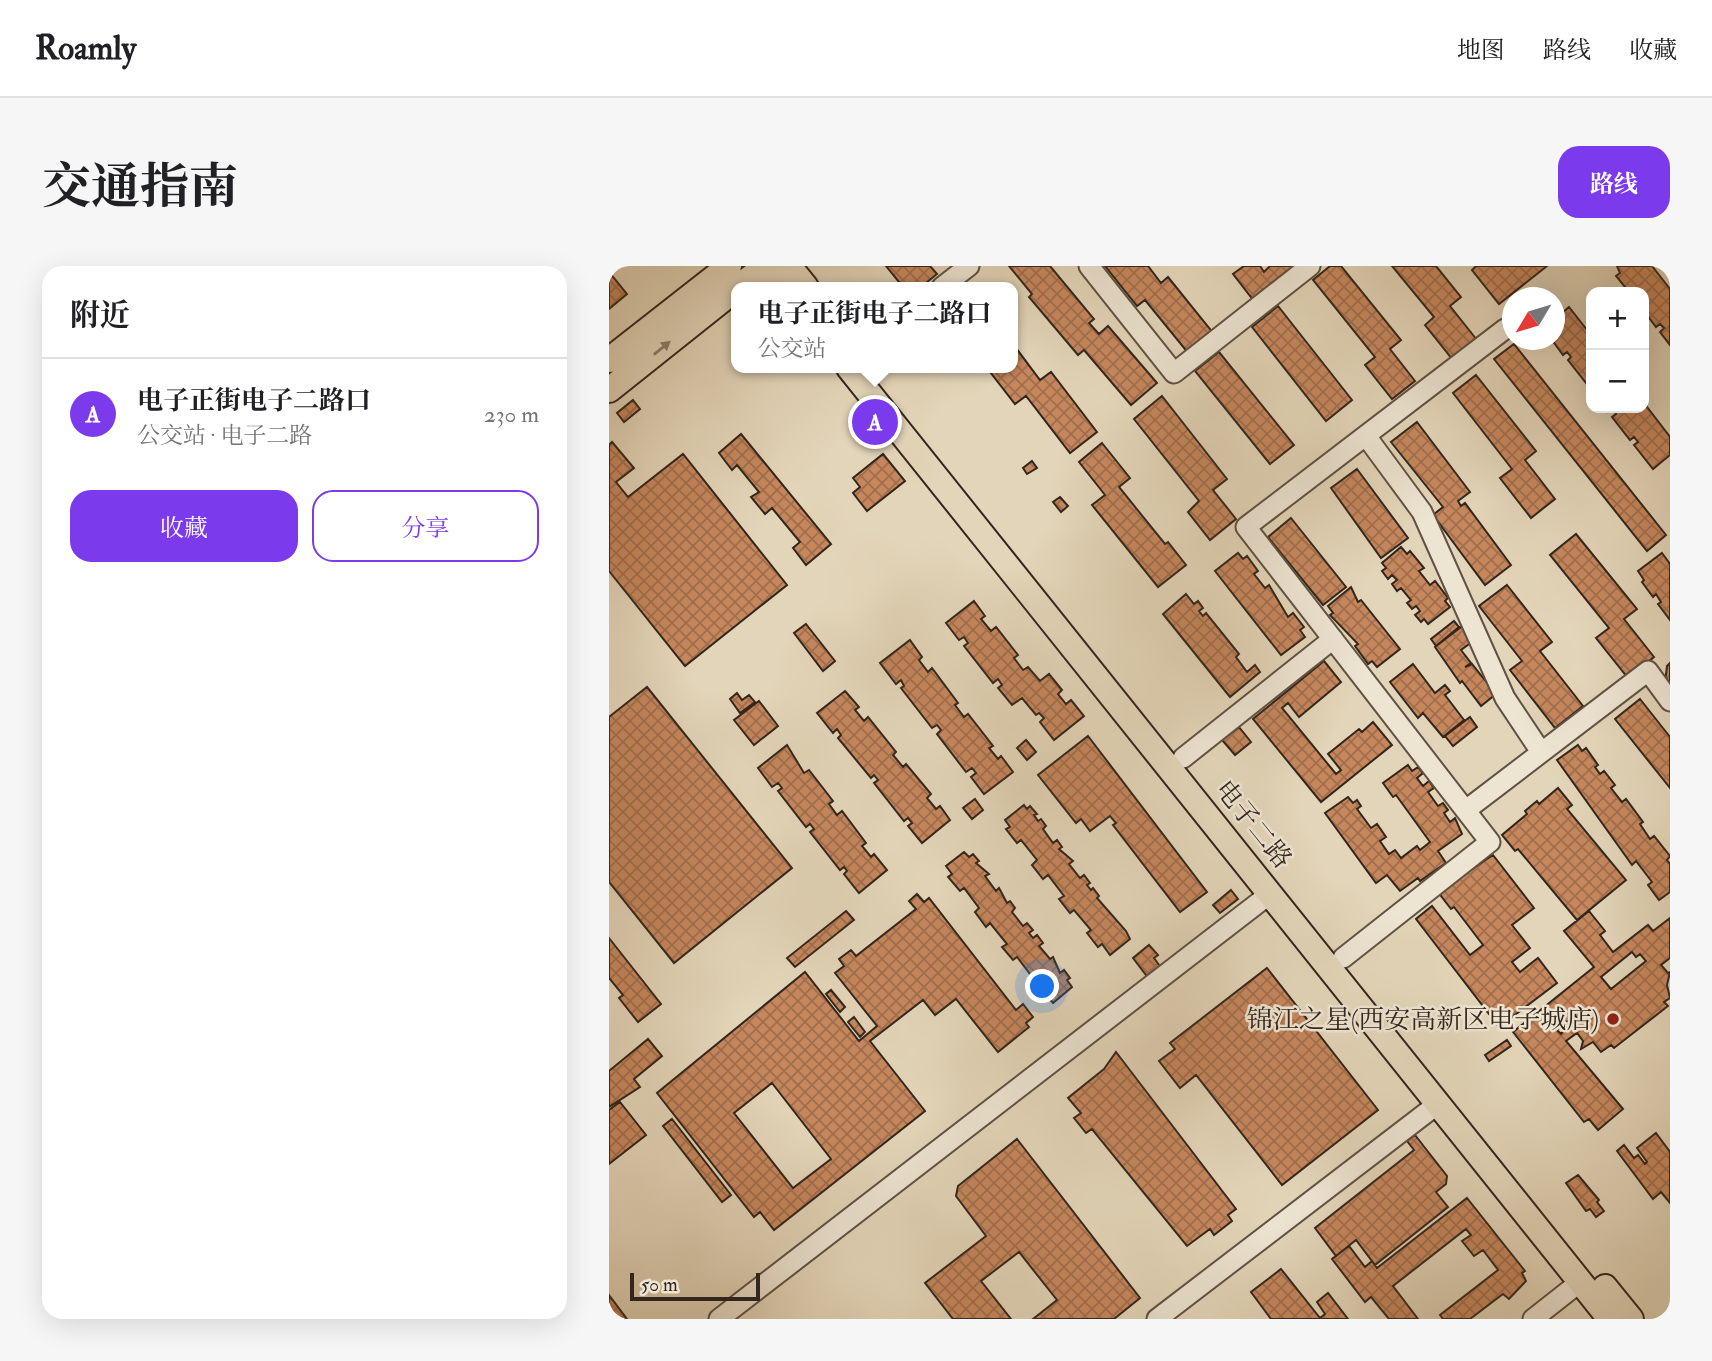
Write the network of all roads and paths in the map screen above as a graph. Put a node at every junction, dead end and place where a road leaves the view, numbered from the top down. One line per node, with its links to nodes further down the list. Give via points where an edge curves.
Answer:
1 (729, 266): 13 (main road)
2 (766, 266): 7 (main road); 8 (main road)
3 (789, 266): 9 (main road)
4 (969, 266): 10 (street)
5 (1089, 266): 6 (street, via 1174,373)
6 (1310, 266)
7 (745, 282)
8 (780, 282)
9 (802, 282)
10 (948, 282)
11 (731, 293): 16 (main road, one-way to 11)
12 (1502, 331): 17 (street)
13 (609, 360)
14 (853, 373): 23 (main road, 电子二路)
15 (875, 373): 21 (main road, 电子二路)
16 (609, 390)
17 (1366, 436): 18 (street, via 1246,527); 20 (street, via 1422,512 1505,698)
18 (1332, 639): 21 (street); 22 (street)
19 (1670, 701): 20 (street, via 1649,671)
20 (1541, 752): 22 (street)
21 (1183, 758): 24 (main road, 电子二路)
22 (1466, 810): 24 (street, via 1490,842)
23 (1271, 893): 25 (main road, 电子二路); 27 (street)
24 (1343, 958): 31 (main road, 电子二路)
25 (1439, 1103): 26 (main road, 电子二路); 28 (street)
26 (1580, 1282): 29 (street); 30 (main road, 电子二路)
27 (719, 1319)
28 (1157, 1319)
29 (1533, 1319)
30 (1610, 1319)
31 (1631, 1319)

